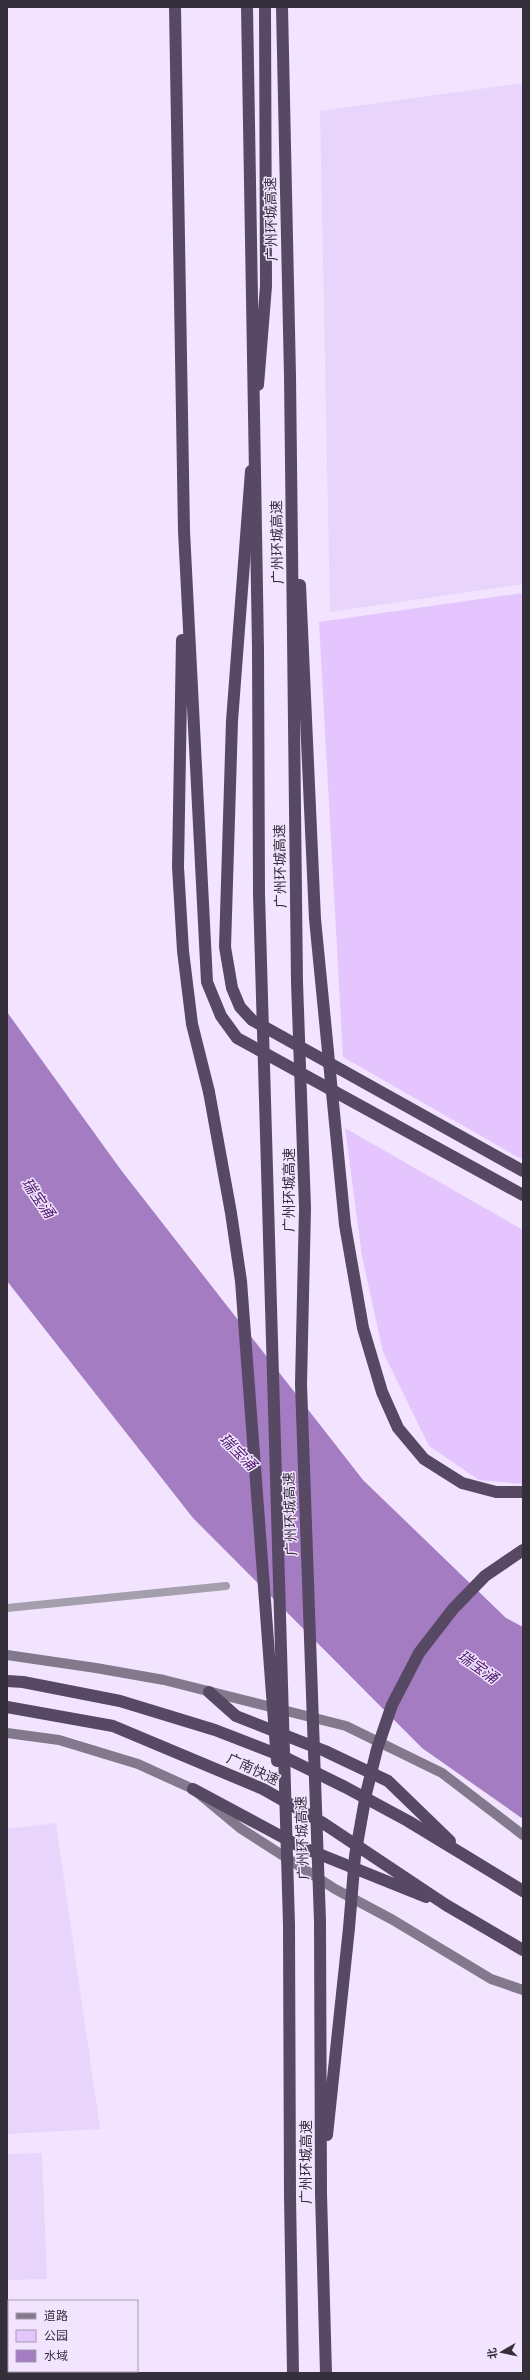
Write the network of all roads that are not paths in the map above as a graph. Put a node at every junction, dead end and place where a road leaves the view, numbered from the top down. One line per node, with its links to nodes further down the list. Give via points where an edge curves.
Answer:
1 (175, 7): 6 (highway)
2 (247, 7): 23 (highway, 广州环城高速, bridge, via 258,648 259,894)
3 (265, 7): 7 (highway, via 266,286 232,721 225,947 232,988 240,1007 252,1020)
4 (282, 7): 5 (highway, 广州环城高速)
5 (290, 376): 9 (highway, bridge, via 315,919 345,1225 363,1328 382,1392 398,1428 424,1459 462,1483 496,1492); 26 (highway, 广州环城高速, bridge, via 297,966 304,1208 301,1384 320,1921)
6 (184, 531): 8 (highway, via 207,982 221,1016 237,1038); 23 (highway, bridge, via 178,867 183,952 192,1024 210,1092 241,1281)
7 (523, 1171)
8 (523, 1196)
9 (523, 1492)
10 (523, 1550): 26 (highway, bridge, via 485,1576 452,1609 419,1654 392,1705 377,1749 355,1856)
11 (226, 1586): 12 (lane)
12 (7, 1608)
13 (7, 1655): 15 (main road, via 96,1668)
14 (7, 1681): 20 (highway, 广南快速, via 120,1701 215,1730 282,1756 345,1787)
15 (209, 1692): 19 (main road, via 346,1726 442,1773); 20 (highway, via 236,1716 325,1751 388,1781)
16 (7, 1707): 22 (highway, 广南快速, via 113,1726 224,1771 323,1822)
17 (7, 1733): 18 (main road, via 58,1740 138,1764)
18 (194, 1789): 22 (highway, via 299,1846); 25 (main road, via 240,1828 335,1889 393,1920 491,1979)
19 (523, 1835)
20 (465, 1855): 21 (highway, 广南快速)
21 (523, 1891)
22 (446, 1905): 24 (highway, 广南快速)
23 (289, 1926): 27 (highway, 广州环城高速, bridge)
24 (523, 1950)
25 (523, 1990)
26 (321, 2194): 28 (highway, 广州环城高速)
27 (293, 2373)
28 (326, 2373)

